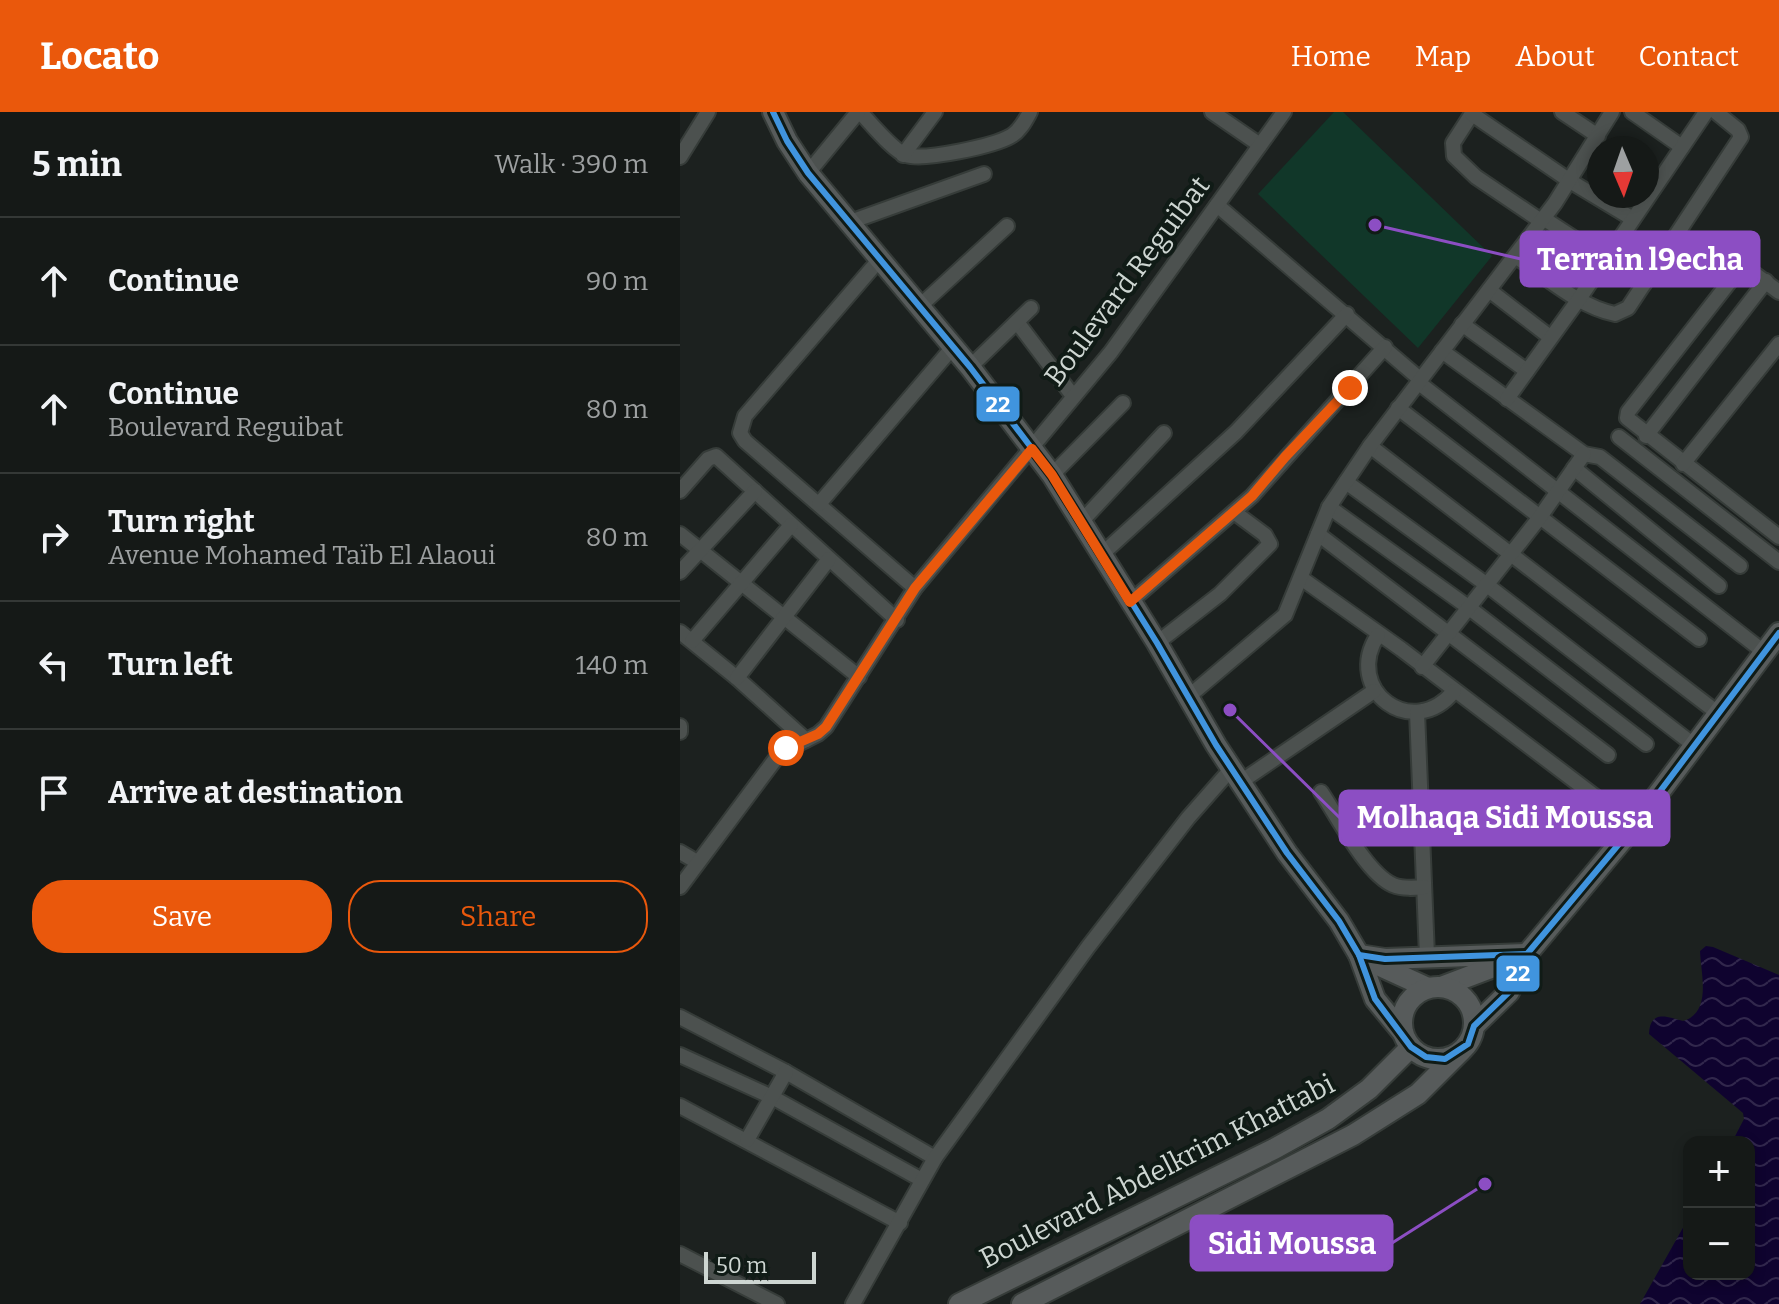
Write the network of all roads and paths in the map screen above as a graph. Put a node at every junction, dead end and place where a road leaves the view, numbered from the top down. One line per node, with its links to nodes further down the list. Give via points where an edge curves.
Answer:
1 (708, 112): 18 (street)
2 (773, 112): 22 (street)
3 (859, 112): 19 (street); 22 (street)
4 (935, 112): 19 (street)
5 (1030, 112): 19 (street, via 1009,138 931,157)
6 (1212, 112): 16 (street)
7 (1284, 112): 16 (street, Boulevard Reguibat)
8 (1562, 112): 14 (street)
9 (1612, 112): 15 (street)
10 (1632, 112): 17 (street)
11 (1706, 112): 17 (street)
12 (1716, 112): 35 (street, via 1741,137)
13 (1472, 113): 24 (street); 28 (street, via 1453,143 1454,156 1476,177)
14 (1590, 136)
15 (1600, 136)
16 (1260, 145): 25 (street, Boulevard Reguibat)
17 (1682, 147): 21 (street)
18 (681, 150)
19 (903, 155)
20 (1587, 156): 24 (street)
21 (1659, 172)
22 (808, 173): 29 (street)
23 (984, 174): 29 (street)
24 (1570, 181): 27 (street); 28 (street)
25 (1217, 205): 41 (street); 52 (street, Boulevard Reguibat)
26 (1638, 208): 27 (street)
27 (1633, 219): 32 (street)
28 (1542, 220): 31 (street); 32 (street)
29 (850, 222): 33 (street)
30 (1007, 226): 39 (street)
31 (1515, 256): 36 (street); 38 (street)
32 (1605, 259): 35 (street); 38 (street)
33 (879, 260): 39 (street); 69 (street, via 741,426 745,441)
34 (1766, 281): 37 (street); 57 (street); 57 (street, via 1748,269 1738,271 1646,389 1627,418)
35 (1644, 284): 38 (street, via 1631,306 1618,313)
36 (1489, 290): 43 (street); 44 (street)
37 (1779, 292)
38 (1579, 299): 44 (street)
39 (920, 306): 45 (street)
40 (1031, 308): 42 (street)
41 (1347, 314): 46 (street); 80 (street, via 1236,432)
42 (1017, 322): 49 (street); 52 (street)
43 (1462, 324): 47 (street); 50 (street)
44 (1550, 337): 50 (street)
45 (953, 347): 49 (street); 69 (street)
46 (1385, 347): 51 (street); 71 (street)
47 (1442, 351): 51 (street); 53 (street)
48 (1777, 351): 62 (street)
49 (970, 367): 60 (street)
50 (1527, 371): 53 (street)
51 (1420, 382): 55 (street); 68 (street)
52 (1073, 396): 60 (street, Boulevard Reguibat)
53 (1507, 399): 61 (street)
54 (1123, 403): 64 (street)
55 (1398, 408): 59 (street); 72 (street)
56 (1164, 433): 73 (street)
57 (1646, 436): 62 (street)
58 (1619, 437): 82 (street)
59 (1370, 446): 65 (street); 79 (street)
60 (1032, 449): 64 (street); 89 (street, Boulevard Reguibat)
61 (1584, 454): 63 (street); 83 (street, via 1600,457)
62 (1683, 464): 77 (street)
63 (1574, 468): 68 (street); 88 (street)
64 (1052, 475): 73 (street)
65 (1346, 482): 70 (street); 87 (street)
66 (680, 491): 67 (street, via 714,455)
67 (755, 491): 74 (street); 78 (street)
68 (1558, 492): 72 (street); 101 (street)
69 (819, 504): 89 (street)
70 (1329, 507): 76 (street); 91 (street)
71 (1234, 512): 90 (street); 100 (street, via 1270,544 1220,594)
72 (1540, 517): 79 (street); 98 (street)
73 (1081, 522): 80 (street)
74 (791, 525): 81 (street); 86 (street)
75 (680, 534): 78 (street)
76 (1318, 534): 85 (street); 95 (street)
77 (1779, 537)
78 (698, 550): 84 (street); 86 (street)
79 (1512, 554): 87 (street); 109 (street)
80 (1101, 555): 90 (street)
81 (829, 559): 92 (street); 93 (street)
82 (1779, 562)
83 (1740, 566)
84 (680, 572)
85 (1301, 578): 97 (street); 107 (street, via 1278,623)
86 (742, 585): 92 (street); 99 (street)
87 (1487, 585): 91 (street); 114 (street)
88 (1719, 586)
89 (915, 588): 93 (street, Boulevard Reguibat)
90 (1130, 602): 100 (street)
91 (1468, 607): 95 (street); 113 (street)
92 (785, 617): 103 (street); 104 (street)
93 (897, 620): 103 (street, Boulevard Reguibat)
94 (680, 632): 99 (street)
95 (1448, 633): 102 (street); 115 (street)
96 (1779, 633): 101 (street)
97 (1378, 635): 102 (street); 105 (street, via 1368,659)
98 (1699, 639)
99 (692, 641): 104 (street)
100 (1157, 643): 107 (street)
101 (1764, 652): 109 (street)
102 (1422, 667): 106 (street)
103 (859, 677): 112 (street, Boulevard Reguibat, via 826,727)
104 (737, 678): 112 (street)
105 (1374, 691): 108 (street, via 1396,709); 116 (street)
106 (1454, 691): 108 (street, via 1442,704); 118 (street)
107 (1188, 697): 116 (street)
108 (1417, 712): 122 (street)
109 (1719, 714): 114 (street)
110 (680, 726): 111 (street)
111 (680, 732)
112 (806, 740): 120 (street, Boulevard Reguibat, via 780,753)
113 (1646, 744)
114 (1695, 746): 118 (street)
115 (1608, 755)
116 (1237, 775): 124 (street); 136 (street, via 1179,830)
117 (1321, 792): 122 (street, via 1381,876 1397,887)
118 (1634, 826): 123 (street)
119 (680, 852): 120 (street)
120 (697, 862): 121 (street, Boulevard Reguibat)
121 (680, 887)
122 (1424, 887): 125 (street)
123 (1527, 954): 125 (street); 126 (street); 128 (street, via 1509,992)
124 (1359, 955): 125 (street); 126 (street); 129 (street, via 1375,999)
125 (1427, 956)
126 (1434, 988): 128 (street, via 1452,990 1469,1004); 129 (street, via 1409,1001 1404,1010)
127 (681, 1019): 132 (street)
128 (1474, 1026): 130 (street)
129 (1407, 1040): 130 (street, via 1435,1059); 137 (street, Boulevard Abdelkrim Khattabi, via 1352,1104)
130 (1461, 1051): 139 (street, Boulevard Abdelkrim Khattabi, via 1404,1104)
131 (680, 1055): 133 (street)
132 (786, 1072): 133 (street); 136 (street)
133 (772, 1097): 135 (street); 138 (street)
134 (680, 1106): 135 (street)
135 (747, 1140): 140 (street)
136 (935, 1158): 138 (street)
137 (1254, 1158): 139 (street); 144 (street, Boulevard Abdelkrim Khattabi)
138 (922, 1180): 140 (street)
139 (1265, 1181): 145 (street, Boulevard Abdelkrim Khattabi)
140 (900, 1223): 143 (street)
141 (680, 1254): 142 (street)
142 (777, 1304)
143 (853, 1304)
144 (959, 1304)
145 (1022, 1304)

